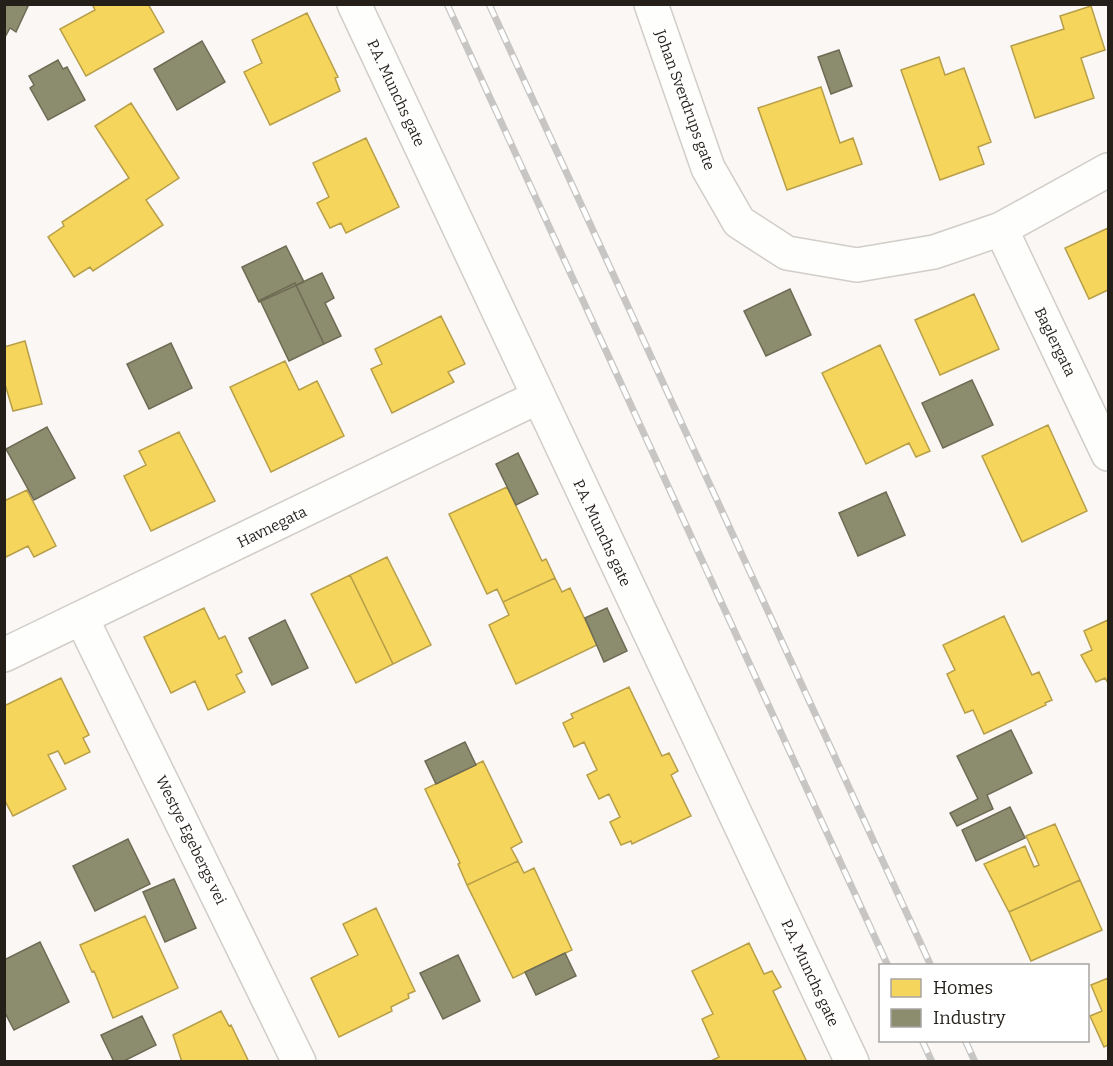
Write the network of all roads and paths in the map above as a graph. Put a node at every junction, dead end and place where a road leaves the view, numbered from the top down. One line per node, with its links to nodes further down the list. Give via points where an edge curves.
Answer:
1 (354, 4): 5 (street, P.A. Munchs gate)
2 (651, 4): 4 (street, Johan Sverdrups gate, via 708,168 740,222 787,253 857,265 934,252)
3 (1108, 170): 4 (street, Johan Sverdrups gate)
4 (1001, 229): 6 (street, Baglergata)
5 (538, 397): 7 (street, Havnegata); 10 (street, P.A. Munchs gate)
6 (1108, 454)
7 (82, 619): 8 (street, Havnegata); 9 (street, Westye Egebergs vei)
8 (4, 655)
9 (299, 1062)
10 (852, 1062)

